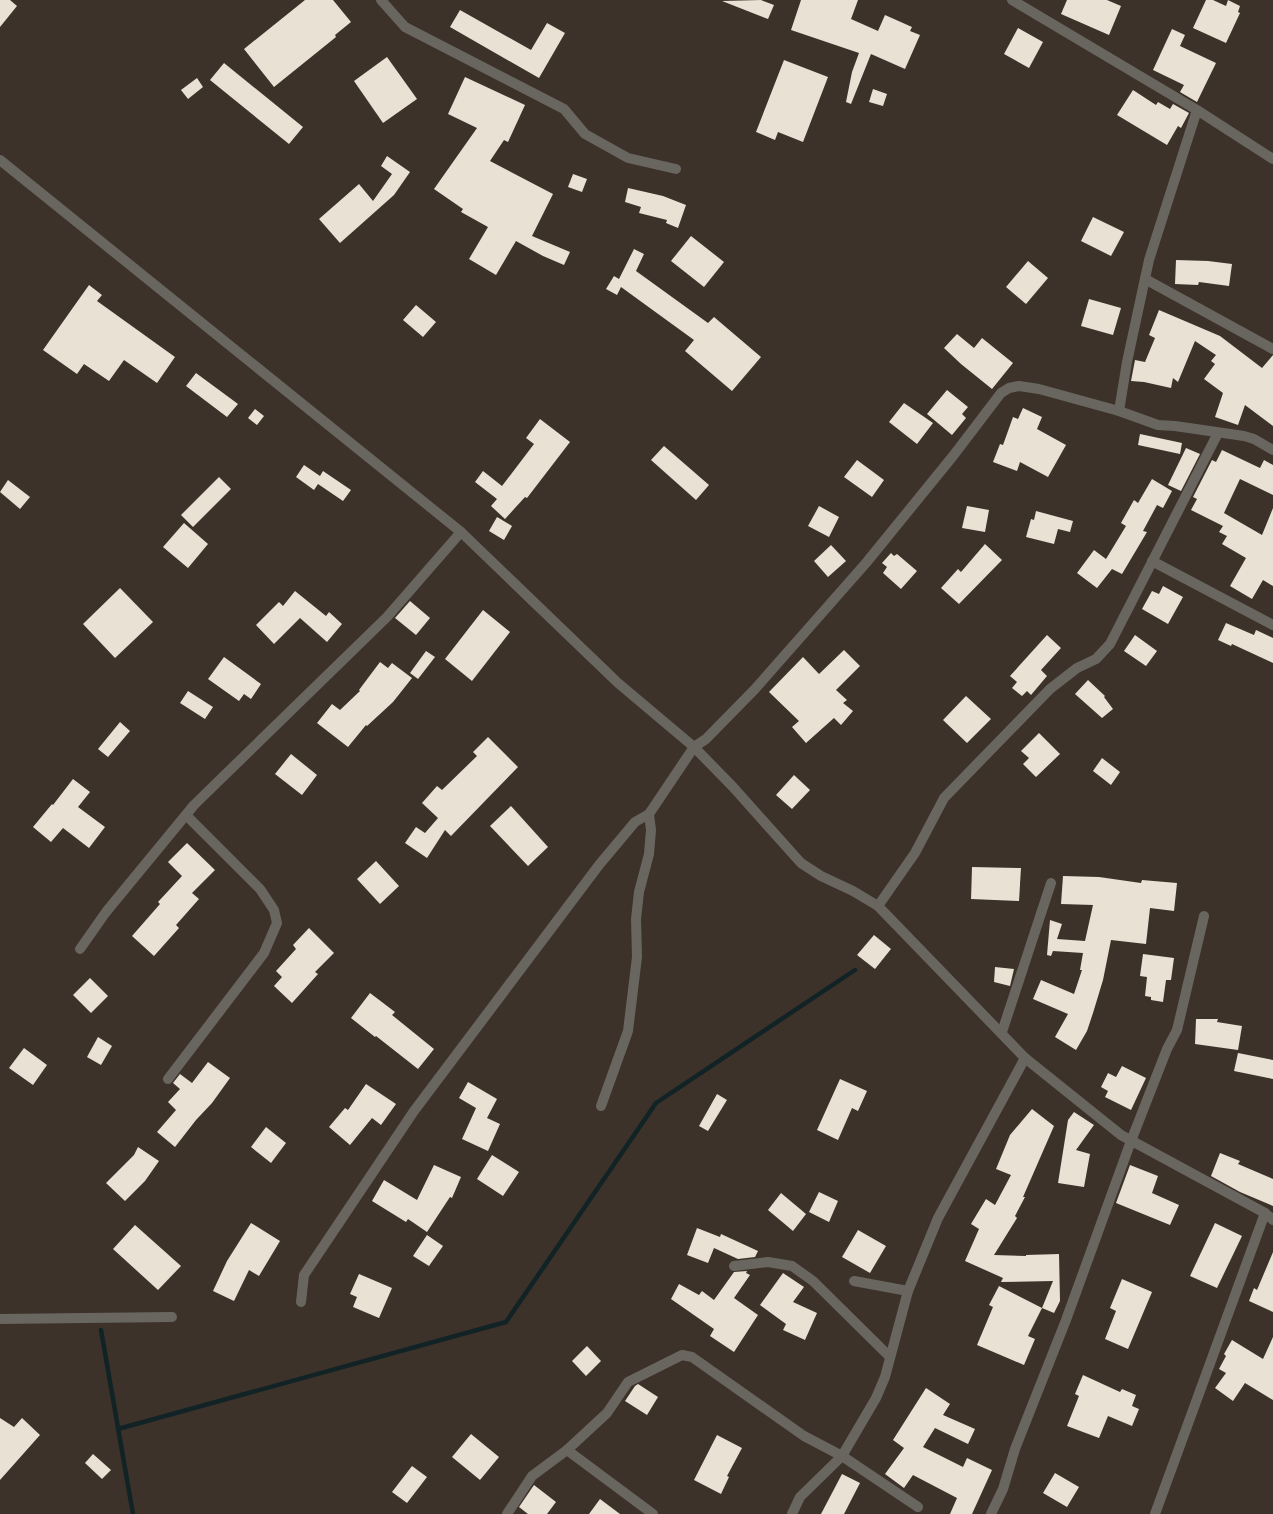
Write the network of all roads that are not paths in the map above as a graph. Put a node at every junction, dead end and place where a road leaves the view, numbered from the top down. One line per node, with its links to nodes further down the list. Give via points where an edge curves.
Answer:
1 (381, 0): 6 (street, via 405,28 564,109 585,134 628,158)
2 (1012, 0): 3 (street)
3 (1197, 110): 4 (street); 7 (street)
4 (1273, 159)
5 (0, 160): 12 (street)
6 (676, 169)
7 (1145, 279): 8 (street); 9 (street, via 1126,362)
8 (1273, 349)
9 (1119, 411): 10 (street, via 1158,425); 15 (street, via 1039,389 1019,386 1002,393 866,563 755,689 706,739)
10 (1218, 433): 11 (street, via 1254,439); 13 (street)
11 (1273, 450)
12 (461, 532): 15 (street, via 618,684); 17 (street, via 387,617 194,805)
13 (1152, 561): 14 (street); 19 (street, via 1110,644 1096,658 1077,668 1050,689 944,798 915,853)
14 (1273, 625)
15 (694, 747): 16 (street); 19 (street, via 801,863)
16 (649, 814): 25 (street, via 649,854 636,919 637,957 628,1031); 32 (street, via 636,822 599,866 414,1111 304,1275)
17 (187, 816): 21 (street, via 106,912); 24 (street, via 260,888 274,910 277,923 264,953)
18 (1051, 883): 22 (street)
19 (878, 906): 22 (street)
20 (1204, 916): 26 (street, via 1177,1030)
21 (80, 949)
22 (1002, 1032): 23 (street)
23 (1025, 1058): 26 (street); 31 (street, via 938,1218)
24 (168, 1079)
25 (601, 1106)
26 (1131, 1141): 27 (street); 42 (street)
27 (1265, 1213): 28 (street); 43 (street)
28 (1273, 1220)
29 (734, 1266): 35 (street, via 768,1262 792,1266 813,1281)
30 (854, 1281): 31 (street)
31 (908, 1291): 35 (street)
32 (301, 1302)
33 (172, 1317): 34 (street)
34 (0, 1319)
35 (890, 1357): 37 (street, via 876,1398)
36 (567, 1450): 37 (street, via 607,1413 628,1382 682,1355 692,1357 804,1436); 39 (street, via 532,1476); 40 (street)
37 (842, 1456): 38 (street); 41 (street, via 800,1497)
38 (918, 1507)
39 (507, 1514)
40 (653, 1514)
41 (792, 1514)
42 (991, 1514)
43 (1155, 1514)

